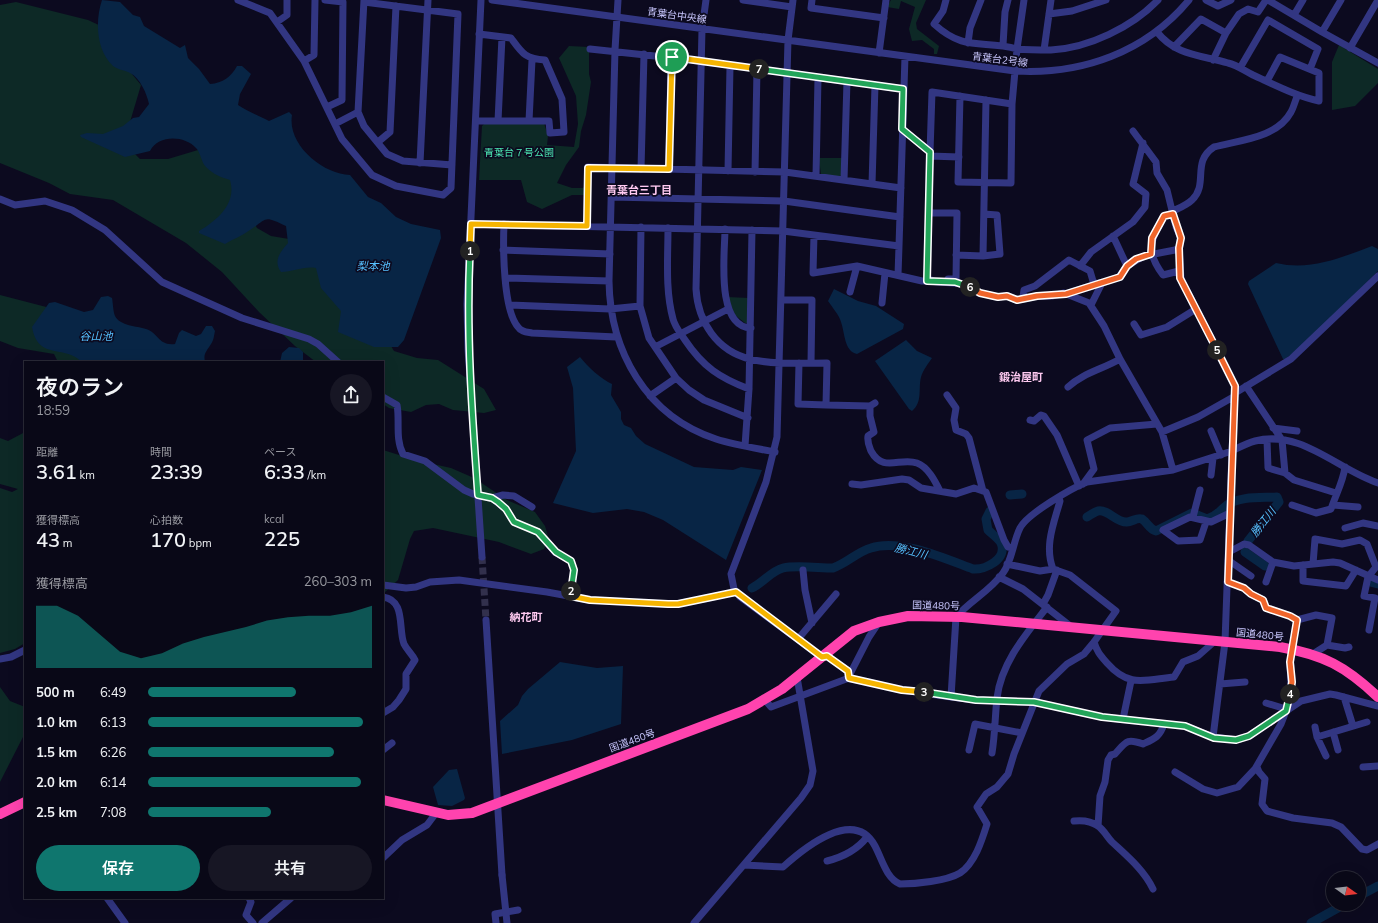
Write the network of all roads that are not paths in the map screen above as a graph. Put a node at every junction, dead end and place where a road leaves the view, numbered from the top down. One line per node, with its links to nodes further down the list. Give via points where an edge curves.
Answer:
1 (238, 0): 28 (street)
2 (287, 0): 37 (street, via 287,15)
3 (315, 0): 59 (street, via 314,55)
4 (325, 0): 77 (street, via 343,2 342,100)
5 (428, 0): 32 (street)
6 (481, 0): 42 (street)
7 (492, 0): 35 (street, 青葉台中央線)
8 (618, 0): 35 (street)
9 (706, 0): 38 (street)
10 (743, 0): 29 (street)
11 (812, 0): 36 (street, via 811,8)
12 (886, 0): 36 (street)
13 (946, 0): 45 (street, via 934,24 947,36)
14 (981, 0): 45 (street, via 970,28)
15 (1008, 0): 46 (street, via 1004,12)
16 (1024, 0): 50 (street)
17 (1051, 0): 33 (street)
18 (1106, 0): 33 (street, via 1078,9)
19 (1158, 0): 52 (street, via 1128,24 1106,36 1079,45)
20 (1189, 0): 39 (street, 青葉台2号線)
21 (1206, 0): 22 (street, via 1218,6)
22 (1230, 0)
23 (1267, 0): 34 (street); 41 (street, via 1258,12 1248,9 1239,14)
24 (1303, 0): 34 (street)
25 (1341, 0): 40 (street)
26 (1378, 0): 48 (street)
27 (364, 1): 31 (street); 78 (street)
28 (249, 2): 37 (street, via 270,13)
29 (764, 2): 30 (street)
30 (793, 3): 44 (street)
31 (396, 6): 32 (street); 85 (street, via 390,132)
32 (427, 10): 89 (street); 90 (street, via 458,14)
33 (1049, 14): 52 (street)
34 (1294, 15): 40 (street)
35 (616, 17): 38 (street, 青葉台中央線); 51 (street)
36 (884, 18): 53 (street)
37 (277, 22): 59 (street)
38 (702, 29): 44 (street, 青葉台中央線); 60 (street)
39 (1157, 32): 47 (street, via 1164,41); 66 (street, 青葉台2号線, via 1129,49 1094,64 1060,71)
40 (1322, 32): 48 (street)
41 (1226, 33): 47 (street, via 1201,18); 58 (street)
42 (480, 34): 43 (street); 79 (street)
43 (502, 38): 57 (street, via 511,38 524,55); 80 (street)
44 (788, 40): 53 (street, 青葉台2号線); 67 (street)
45 (968, 43): 46 (street, via 981,46)
46 (1002, 45): 50 (street)
47 (1174, 47): 58 (street)
48 (1350, 48): 61 (street)
49 (590, 49): 51 (street)
50 (1018, 49): 52 (street); 66 (street)
51 (615, 50): 54 (street); 91 (street)
52 (1044, 50)
53 (879, 53): 55 (street, 青葉台2号線)
54 (644, 54): 56 (street); 92 (street)
55 (905, 56): 66 (street, 青葉台2号線); 72 (street)
56 (672, 57): 60 (street); 93 (street)
57 (532, 60): 81 (street); 81 (street, via 544,60 562,99 564,132 550,133 549,121)
58 (1213, 60): 63 (street)
59 (304, 61): 77 (street)
60 (701, 61): 62 (street); 94 (street)
61 (1378, 63)
62 (730, 66): 64 (street); 95 (street)
63 (1240, 68): 65 (street, via 1268,20 1318,49); 69 (street)
64 (757, 69): 67 (street); 96 (street)
65 (1310, 69): 69 (street, via 1280,57); 73 (street, via 1319,73 1319,101)
66 (1015, 71): 76 (street)
67 (787, 73): 68 (street); 97 (street)
68 (818, 78): 70 (street); 98 (street)
69 (1267, 81): 73 (street)
70 (847, 82): 71 (street); 99 (street)
71 (875, 85): 72 (street); 101 (street)
72 (903, 89): 83 (street)
73 (1298, 95): 108 (street, via 1290,113 1271,132 1209,150 1201,163 1196,195 1192,201)
74 (960, 96): 75 (street); 87 (street, via 932,92); 88 (street)
75 (986, 100): 76 (street); 100 (street)
76 (1012, 104): 100 (street, via 1011,183)
77 (328, 107): 82 (street)
78 (358, 112): 82 (street); 85 (street, via 364,126)
79 (476, 121): 80 (street); 111 (street)
80 (498, 121): 81 (street)
81 (530, 121)
82 (335, 124): 90 (street, via 342,139 372,175 396,186 443,195 451,188)
83 (902, 129): 87 (street); 102 (street)
84 (1133, 131): 86 (street)
85 (378, 142): 89 (street, via 388,154)
86 (1143, 143): 108 (street, via 1156,162 1157,173 1167,190); 122 (street, via 1133,184 1146,194 1145,207 1133,222)
87 (930, 154): 88 (street); 107 (street)
88 (958, 157): 100 (street, via 958,182)
89 (420, 164): 90 (street)
90 (452, 165)
91 (612, 168): 92 (street); 103 (street); 113 (street, via 588,168)
92 (642, 169): 93 (street)
93 (669, 169): 94 (street)
94 (698, 170): 95 (street); 105 (street)
95 (728, 171): 96 (street)
96 (755, 172): 97 (street)
97 (785, 172): 98 (street); 106 (street)
98 (816, 176): 99 (street)
99 (844, 180): 101 (street)
100 (985, 182): 109 (street)
101 (872, 184): 102 (street)
102 (901, 188): 110 (street)
103 (612, 197): 105 (street); 114 (street)
104 (0, 199): 160 (street, via 15,205 46,201 72,210 105,230 162,282 242,318 308,339 323,347)
105 (698, 199): 106 (street); 117 (street)
106 (784, 201): 110 (street); 120 (street)
107 (929, 213): 128 (street, via 957,213); 139 (street)
108 (1173, 213): 124 (street, via 1181,238); 127 (street, via 1164,216 1152,238)
109 (984, 214): 129 (street); 129 (street, via 997,214 1000,254)
110 (900, 217): 123 (street)
111 (471, 224): 112 (street); 198 (street, via 468,327)
112 (504, 224): 113 (street); 125 (street)
113 (587, 226): 114 (street)
114 (611, 226): 115 (street); 126 (street)
115 (641, 227): 116 (street); 148 (street)
116 (668, 228): 117 (street); 155 (street, via 670,304 673,321)
117 (697, 229): 118 (street); 152 (street, via 696,289)
118 (725, 229): 119 (street); 151 (street, via 724,285)
119 (752, 230): 120 (street); 154 (street)
120 (783, 231): 121 (street); 144 (street)
121 (814, 235): 123 (street); 130 (street, via 813,273)
122 (1112, 236): 131 (street, via 1091,252); 132 (street)
123 (899, 246): 135 (street)
124 (1179, 248): 127 (street); 133 (street)
125 (503, 250): 126 (street); 137 (street)
126 (610, 254): 138 (street)
127 (1151, 254): 132 (street); 133 (street, via 1163,275)
128 (956, 255): 129 (street); 139 (street, via 956,279 938,278)
129 (983, 256)
130 (857, 266): 134 (street); 141 (street)
131 (1080, 266): 140 (street, via 1090,271 1093,282); 143 (street, via 1069,260 1035,286 1024,290)
132 (1127, 266): 140 (street, via 1120,277)
133 (1179, 271): 150 (street)
134 (885, 273): 135 (street); 145 (street)
135 (898, 275): 139 (street)
136 (1378, 276): 165 (street, via 1291,359)
137 (505, 278): 138 (street); 146 (street)
138 (609, 281): 149 (street)
139 (927, 281): 142 (street, via 965,284 980,293 1007,296 1017,300)
140 (1099, 284): 142 (street); 147 (street)
141 (850, 292)
142 (1066, 294): 147 (street)
143 (1023, 297)
144 (782, 300): 161 (street); 163 (street, via 812,300)
145 (882, 302)
146 (510, 305): 149 (street); 156 (street, via 518,327 524,332)
147 (1091, 305): 159 (street)
148 (640, 306): 149 (street); 157 (street, via 649,338)
149 (610, 309): 156 (street)
150 (1196, 309): 153 (street, via 1167,327 1141,334); 169 (street, via 1235,386)
151 (728, 310): 152 (street); 154 (street, via 741,324)
152 (703, 322): 155 (street); 158 (street, via 717,342)
153 (1134, 324)
154 (750, 328): 158 (street)
155 (681, 334): 157 (street); 167 (street, via 708,368)
156 (616, 337): 170 (street, via 629,365)
157 (655, 347): 164 (street)
158 (750, 359): 161 (street); 167 (street)
159 (1120, 359): 166 (street, via 1105,368 1078,378); 175 (street)
160 (337, 361)
161 (780, 362): 162 (street); 184 (street, via 779,418)
162 (799, 363): 163 (street); 172 (street, via 798,404)
163 (810, 363): 172 (street, via 827,363)
164 (676, 378): 170 (street); 173 (street, via 704,400)
165 (1246, 386): 169 (street); 176 (street)
166 (1068, 387)
167 (749, 389): 173 (street)
168 (947, 395): 196 (street, via 956,408 956,430 969,438)
169 (1235, 395): 179 (street, via 1198,417); 183 (street)
170 (650, 396): 182 (street, via 668,413 690,427 714,438)
171 (384, 398): 198 (street, via 397,405 400,448 403,454 425,461 464,490)
172 (826, 404): 195 (street, via 873,404 870,416 874,432 868,436 867,441 873,454 886,463 909,461 922,466 934,479)
173 (748, 418): 182 (street)
174 (1030, 420): 193 (street, via 1034,421 1044,416 1057,435)
175 (1157, 424): 179 (street); 193 (street, via 1110,428 1087,440 1094,469)
176 (1273, 428): 178 (street); 181 (street)
177 (1210, 431): 185 (street)
178 (1298, 431)
179 (1162, 432): 188 (street)
180 (1267, 440): 181 (street); 183 (street, via 1255,441); 189 (street, via 1268,468)
181 (1282, 440): 187 (street, via 1301,445); 189 (street)
182 (745, 446): 184 (street)
183 (1232, 450): 185 (street); 204 (street)
184 (775, 452): 227 (street, via 731,574)
185 (1221, 455): 186 (street)
186 (1213, 458): 188 (street); 190 (street)
187 (1345, 467): 191 (street); 197 (street, via 1342,484)
188 (1173, 470): 193 (street)
189 (1285, 472): 197 (street, via 1294,480)
190 (1211, 476)
191 (1378, 483)
192 (852, 484): 195 (street, via 902,479 909,480 917,486)
193 (1081, 485): 200 (street)
194 (1200, 490): 206 (street)
195 (940, 491): 196 (street, via 956,494 974,488)
196 (983, 491): 210 (street, via 988,495 1004,540 1008,547)
197 (1336, 493): 202 (street)
198 (478, 495): 199 (street); 212 (street)
199 (492, 498): 203 (street, via 514,496); 229 (street, via 506,509 514,522 538,532 556,552 571,561 574,570)
200 (1059, 498): 210 (street, via 1024,522); 218 (street, via 1050,529 1050,552)
201 (1292, 505): 202 (street, via 1316,513 1331,509)
202 (1333, 505): 205 (street)
203 (532, 507)
204 (1230, 507): 207 (street, via 1217,520); 211 (street)
205 (1358, 507)
206 (1193, 515): 207 (street); 207 (street, via 1163,530 1178,541 1200,540)
207 (1206, 522)
208 (1378, 526): 209 (street, via 1363,523)
209 (1344, 528)
210 (1013, 548): 214 (street)
211 (1228, 556): 213 (street, via 1240,545 1249,544); 220 (street); 224 (street)
212 (482, 557)
213 (1273, 562): 216 (street); 225 (street)
214 (1007, 564): 218 (street, via 1040,571); 221 (street)
215 (1313, 564): 216 (street); 219 (street, via 1334,562); 222 (street, via 1315,539 1342,544 1360,540 1367,544 1376,567)
216 (1303, 565): 219 (street, via 1303,582 1346,586)
217 (803, 570): 236 (street, via 804,590)
218 (1055, 570): 231 (street); 239 (street, via 1076,578 1084,588 1116,611)
219 (1356, 570): 222 (street)
220 (1251, 576)
221 (999, 577): 231 (street, via 1023,589); 232 (street)
222 (1368, 577): 223 (street); 240 (street, via 1364,596 1375,598)
223 (1378, 580)
224 (1228, 582): 234 (street, via 1263,600 1266,608); 243 (street)
225 (1266, 582)
226 (384, 585): 229 (street, via 411,587 430,582 459,580)
227 (736, 592): 229 (street, via 678,604); 241 (street)
228 (836, 594): 236 (street)
229 (570, 596)
230 (384, 598): 266 (street, via 396,604 402,622 404,642 415,660 406,674 406,689 393,707)
231 (1045, 606): 237 (street); 238 (street)
232 (956, 617): 235 (highway, 国道480号, via 908,616); 237 (highway, 国道480号); 257 (street)
233 (486, 620): 289 (street)
234 (1297, 620): 244 (street, via 1316,615 1332,618); 246 (street)
235 (880, 622): 249 (highway, 国道480号, via 854,632); 252 (street, via 850,672)
236 (812, 623): 241 (street)
237 (1034, 624): 238 (highway, 国道480号); 261 (street, via 1010,658)
238 (1069, 627): 239 (highway, 国道480号)
239 (1103, 630): 242 (street); 243 (highway, 国道480号)
240 (1369, 630)
241 (798, 639): 249 (street)
242 (1094, 642): 253 (street, via 1096,651 1115,672); 262 (street, via 1084,654 1045,684)
243 (1220, 642): 246 (highway, 国道480号); 253 (street, via 1183,662 1174,677); 255 (street)
244 (1327, 645): 245 (street); 248 (street)
245 (1349, 647)
246 (1291, 649): 248 (highway, 国道480号); 265 (street, via 1292,682)
247 (24, 651): 250 (street, via 11,658)
248 (1313, 654): 259 (highway, 国道480号, via 1342,668)
249 (822, 657): 251 (highway, 国道480号); 252 (street, via 827,656 848,671)
250 (0, 659)
251 (797, 677): 256 (street); 260 (highway, 国道480号)
252 (849, 678): 256 (street); 257 (street)
253 (1131, 680): 267 (street)
254 (1245, 682): 255 (street)
255 (1220, 684): 276 (street)
256 (801, 695): 260 (street, via 771,707); 298 (street, via 812,771 810,785)
257 (950, 697): 261 (street)
258 (1344, 697): 264 (street); 265 (street, via 1330,694 1305,699); 270 (street)
259 (1378, 697)
260 (765, 700): 289 (highway, 国道480号, via 729,718)
261 (997, 702): 262 (street); 271 (street)
262 (1034, 702): 267 (street, via 1075,712); 274 (street)
263 (1266, 703): 265 (street)
264 (1378, 706)
265 (1286, 710): 276 (street, via 1244,739); 283 (street)
266 (384, 712)
267 (1123, 719): 269 (street)
268 (1367, 722): 270 (street)
269 (1164, 724): 276 (street, via 1185,726); 293 (street, via 1161,734 1156,738 1143,744 1126,741 1111,755 1108,760 1106,782 1100,796)
270 (1353, 726): 273 (street)
271 (996, 727): 274 (street); 279 (street, via 975,724); 281 (street)
272 (1315, 727): 275 (street)
273 (1333, 732): 275 (street); 280 (street)
274 (1022, 733): 294 (street, via 1006,778 979,803 978,810 987,824 973,857 961,872 934,880 900,884 889,876 874,844)
275 (1317, 737): 282 (street)
276 (1214, 738)
277 (392, 743): 278 (street)
278 (384, 749)
279 (969, 750)
280 (1338, 750)
281 (992, 753)
282 (1326, 756)
283 (1257, 766): 286 (street, via 1238,787 1217,793 1203,789); 295 (street, via 1266,779 1262,804 1267,811 1293,818 1332,822 1341,827 1362,849 1367,850)
284 (1378, 766): 285 (street)
285 (1363, 767)
286 (1175, 772)
287 (384, 800): 290 (highway, 国道480号)
288 (24, 802): 291 (highway)
289 (497, 804): 290 (highway, 国道480号, via 460,815); 308 (street, bridge)
290 (436, 813): 296 (street, via 428,825 402,840)
291 (0, 814)
292 (1074, 821): 293 (street, via 1088,821)
293 (1098, 826): 299 (street, via 1124,851 1150,882)
294 (867, 836): 297 (street, via 855,849); 298 (street, via 859,831 843,829 835,831 783,867)
295 (1378, 844)
296 (384, 857)
297 (827, 861)
298 (744, 865): 309 (street)
299 (1152, 889)
300 (108, 899): 304 (street)
301 (252, 899): 305 (street, via 246,915)
302 (290, 899): 306 (street)
303 (518, 910): 307 (street, via 495,914)
304 (125, 923)
305 (253, 923)
306 (262, 923)
307 (496, 923)
308 (507, 923)
309 (694, 923)

